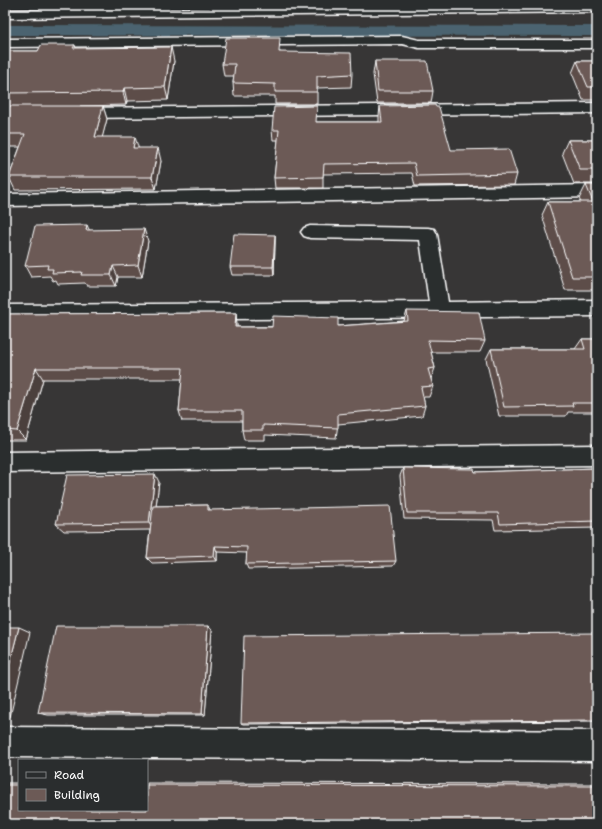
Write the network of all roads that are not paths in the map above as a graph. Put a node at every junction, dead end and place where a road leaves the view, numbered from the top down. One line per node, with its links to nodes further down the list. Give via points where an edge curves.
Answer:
1 (597, 8): 2 (street)
2 (5, 14)
3 (5, 43): 4 (street, via 402,40 419,44)
4 (597, 44)
5 (597, 108): 6 (street)
6 (60, 113)
7 (597, 191): 8 (street)
8 (5, 200)
9 (310, 232): 11 (street, via 428,234)
10 (597, 308): 11 (street)
11 (440, 310): 12 (street)
12 (5, 313)
13 (597, 455): 14 (street)
14 (5, 462)
15 (5, 742): 16 (street)
16 (597, 746)

